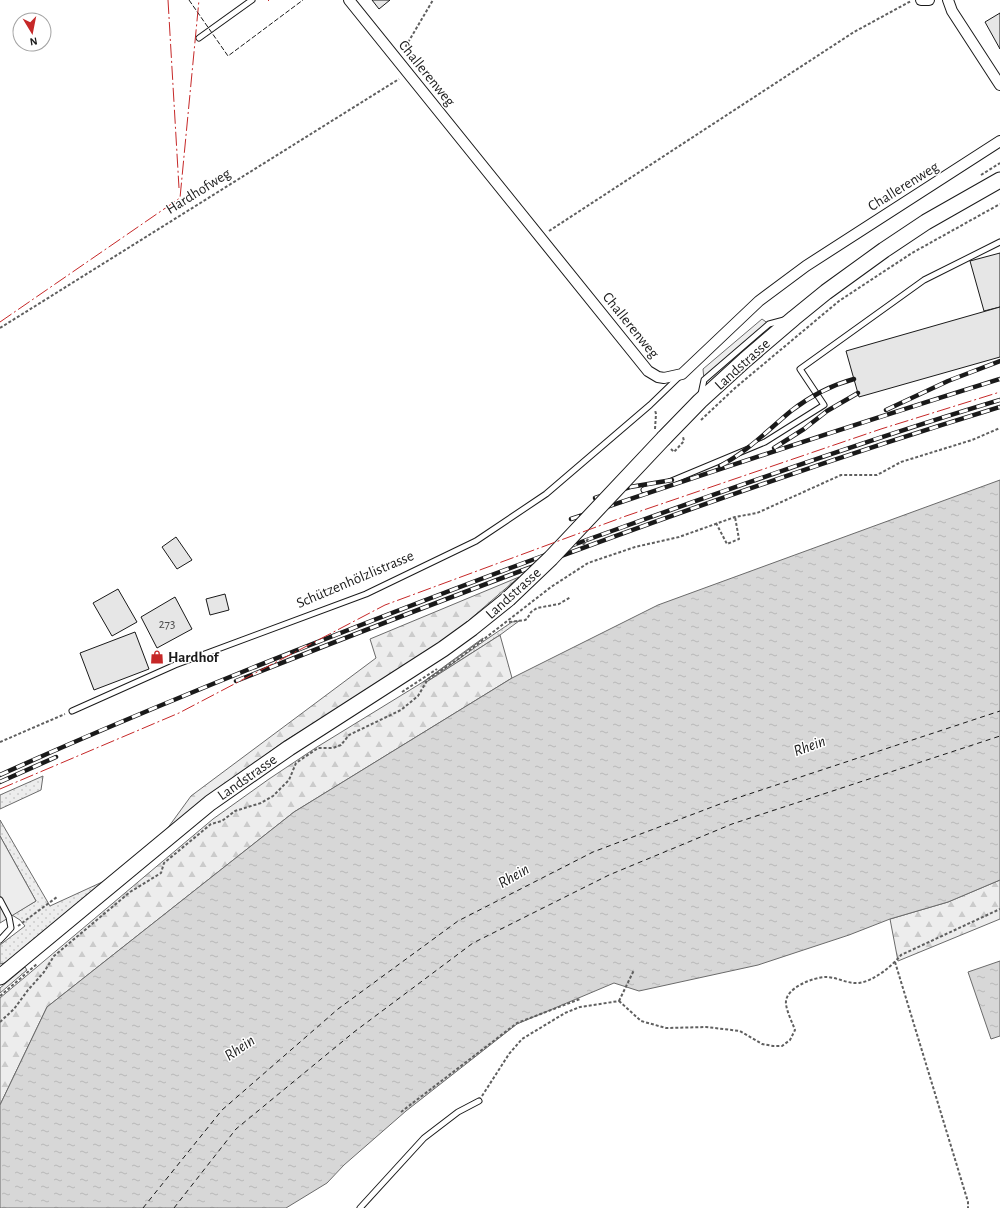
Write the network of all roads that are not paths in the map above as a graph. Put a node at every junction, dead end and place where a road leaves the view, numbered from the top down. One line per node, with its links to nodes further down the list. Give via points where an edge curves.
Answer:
1 (252, 0): 6 (lane)
2 (348, 0): 11 (street, Challerenweg, via 648,371 664,378)
3 (921, 0): 4 (street)
4 (929, 0)
5 (948, 0): 7 (street, via 952,11)
6 (199, 38)
7 (1000, 85)
8 (1000, 141): 11 (street, Challerenweg, via 806,266 759,301)
9 (1000, 180): 16 (main road, Landstrasse, bridge, via 926,222 884,250 794,318 700,401 551,558 508,599 472,628 289,748 210,804)
10 (1000, 242): 12 (lane, via 924,280 800,369 824,405 766,442)
11 (682, 374): 13 (lane, Schützenhölzlistrasse, via 650,405 546,494 476,541 366,594 176,665)
12 (644, 490)
13 (72, 711)
14 (0, 900): 15 (lane, via 9,917 11,928)
15 (0, 940)
16 (0, 977)
17 (479, 1101): 18 (lane, via 458,1112 424,1138)
18 (360, 1208)

